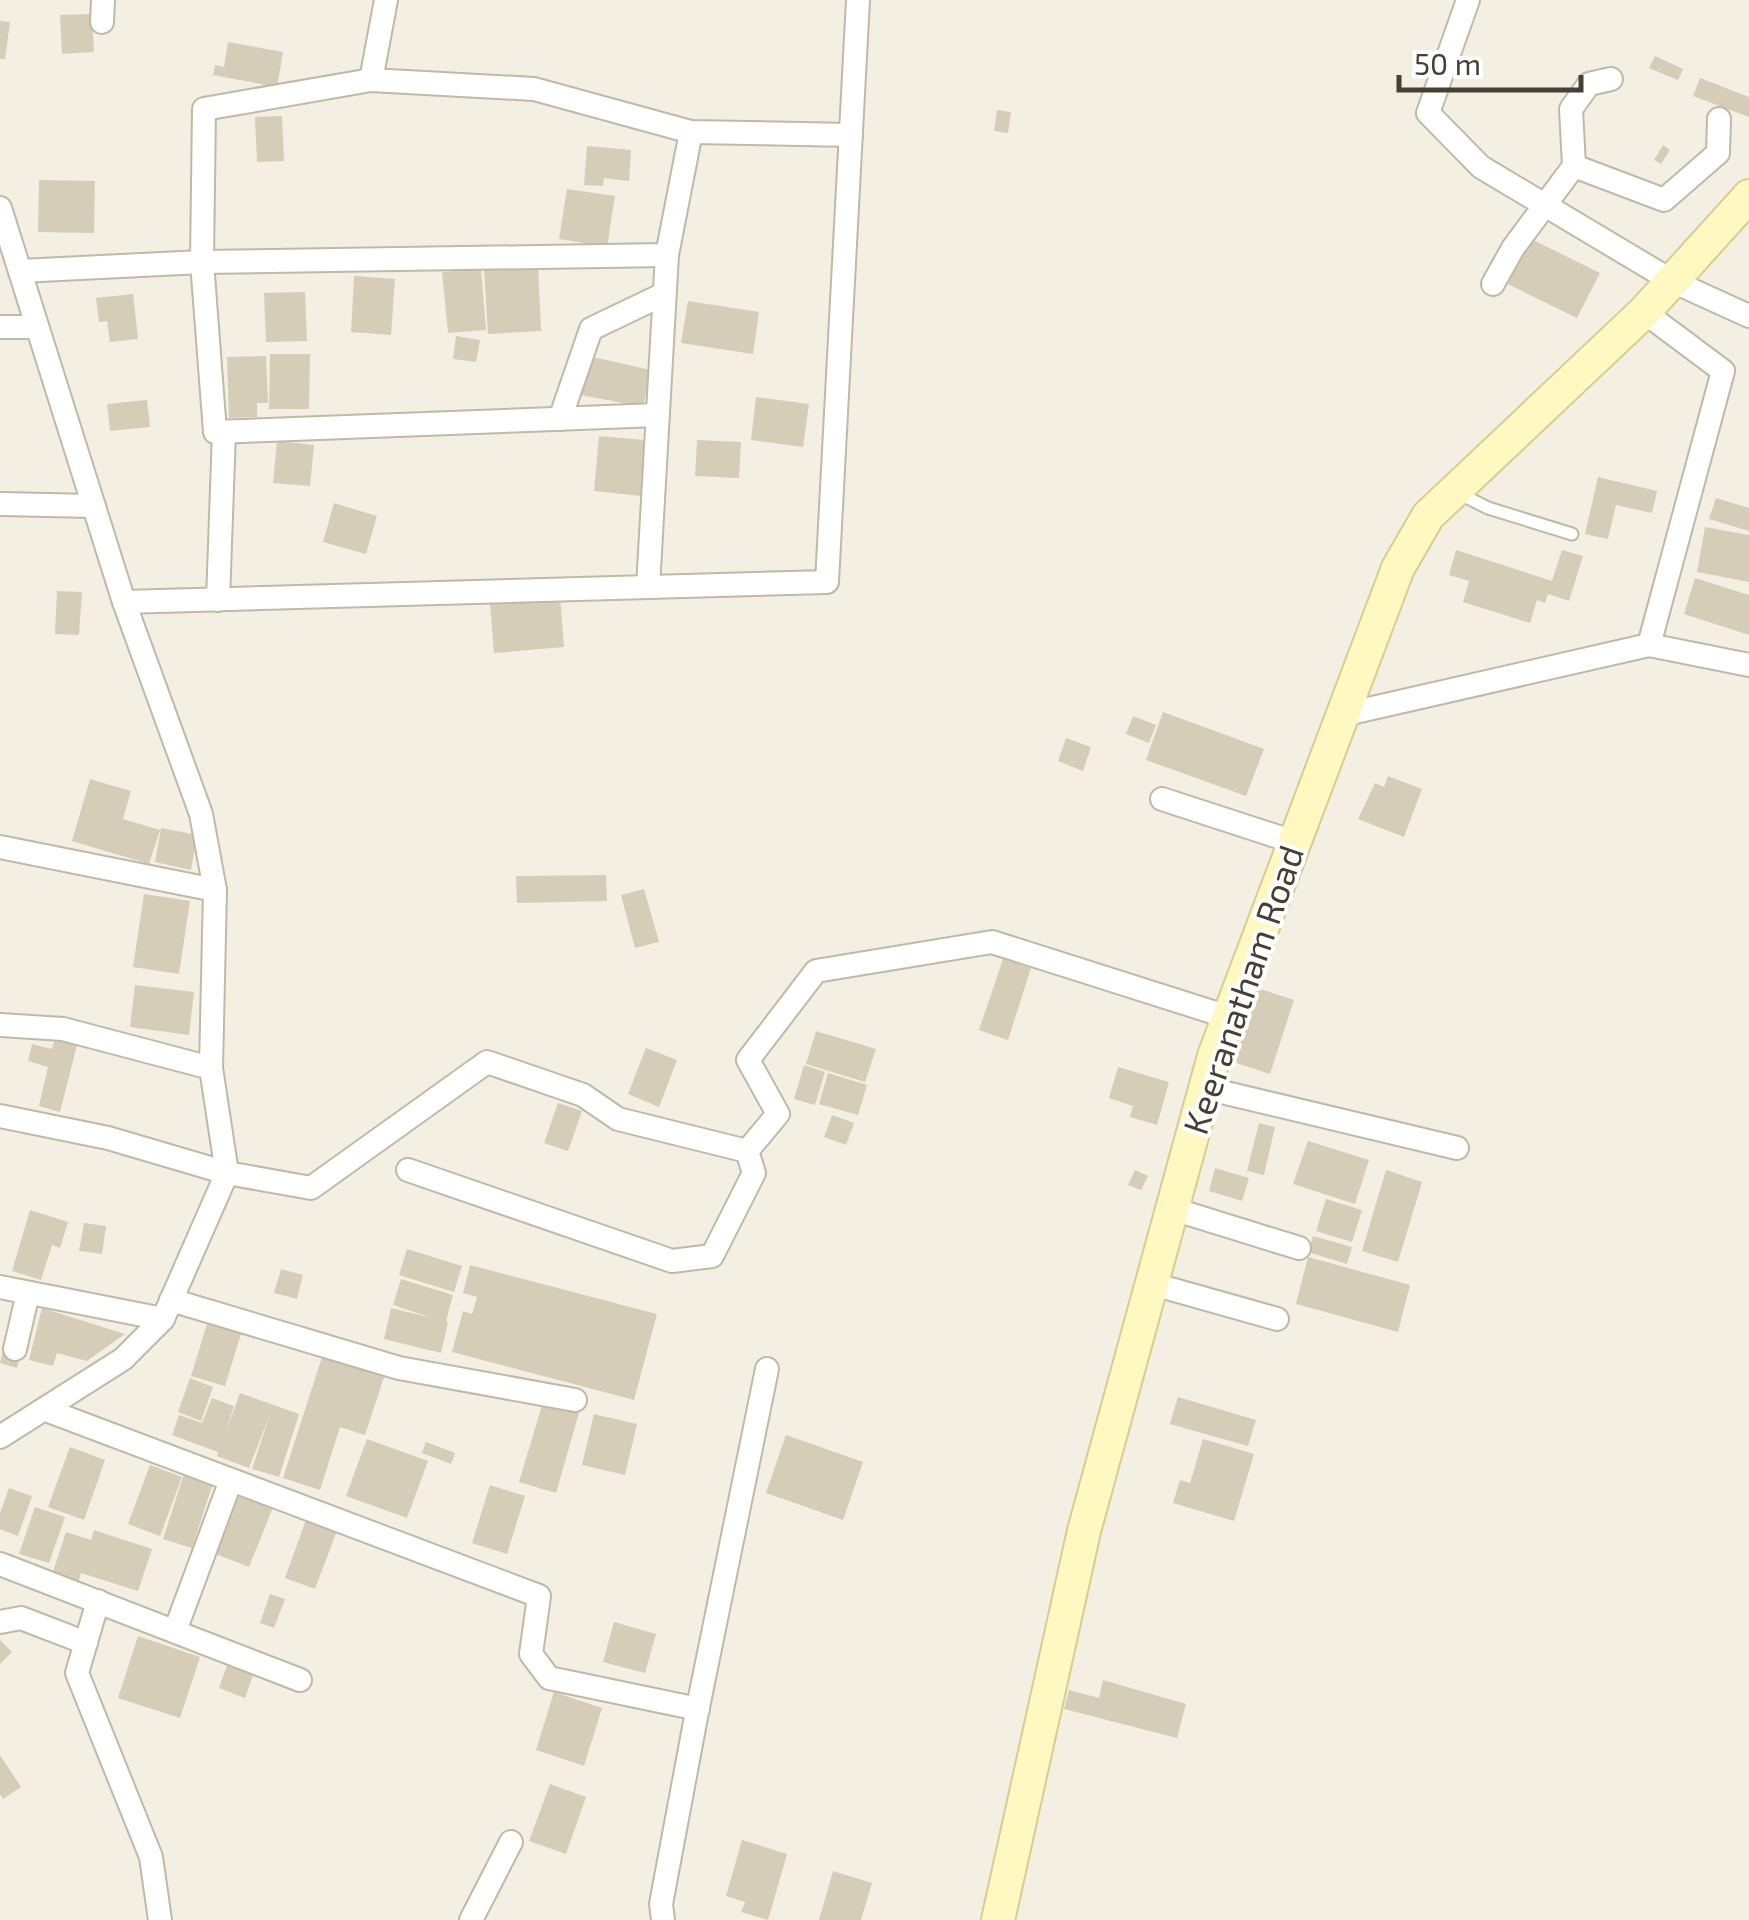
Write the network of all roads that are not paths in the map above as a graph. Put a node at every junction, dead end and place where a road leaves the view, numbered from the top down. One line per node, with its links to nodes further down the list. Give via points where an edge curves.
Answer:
1 (386, 0): 5 (street)
2 (858, 0): 8 (street)
3 (1468, 0): 11 (street, via 1428,113 1482,167)
4 (1611, 79): 9 (street, via 1589,84 1571,110)
5 (371, 80): 7 (street, via 534,88); 14 (street, via 204,110)
6 (1719, 120): 9 (street, via 1718,154 1664,200)
7 (691, 132): 8 (street); 13 (street)
8 (851, 135): 30 (street, via 827,582)
9 (1574, 166): 11 (street)
10 (1749, 196): 16 (street, Keeranatham Road)
11 (1545, 204): 16 (street); 17 (street)
12 (0, 208): 15 (street)
13 (666, 254): 14 (street); 18 (street)
14 (202, 262): 15 (street); 25 (street, via 215,432)
15 (20, 271): 21 (street)
16 (1672, 281): 19 (street, Keeranatham Road); 20 (street)
17 (1493, 284)
18 (664, 294): 23 (street); 24 (street, via 590,329)
19 (1644, 312): 26 (street, Keeranatham Road); 33 (street, via 1722,371)
20 (1749, 316)
21 (37, 326): 22 (street); 28 (street)
22 (0, 327)
23 (658, 415): 24 (street); 30 (street)
24 (560, 419): 25 (street)
25 (224, 432): 31 (street)
26 (1454, 490): 29 (lane); 35 (street, Keeranatham Road, via 1428,516 1398,568)
27 (0, 504): 28 (street)
28 (94, 506): 32 (street)
29 (1572, 534)
30 (648, 587): 31 (street)
31 (218, 600): 32 (street)
32 (124, 602): 39 (street, via 201,814)
33 (1649, 645): 34 (street); 35 (street)
34 (1749, 666)
35 (1342, 715): 37 (street, Keeranatham Road)
36 (1162, 799): 37 (street)
37 (1294, 842): 40 (street, Keeranatham Road)
38 (0, 847): 39 (street)
39 (214, 890): 42 (street)
40 (1228, 1017): 43 (street, Keeranatham Road); 46 (street, via 992,942 816,971 748,1060 778,1114)
41 (0, 1025): 42 (street, via 62,1029)
42 (211, 1068): 48 (street)
43 (1205, 1088): 45 (street); 49 (street, Keeranatham Road)
44 (0, 1116): 48 (street)
45 (1458, 1148)
46 (747, 1150): 47 (street, via 754,1172 712,1256 672,1261); 48 (street, via 618,1119 582,1095 487,1062 311,1188)
47 (408, 1170)
48 (227, 1172): 54 (street)
49 (1173, 1209): 50 (street); 51 (street, Keeranatham Road)
50 (1299, 1248)
51 (1152, 1284): 55 (street); 73 (street, Keeranatham Road, via 1084,1532)
52 (0, 1288): 53 (street)
53 (28, 1293): 54 (street); 56 (street)
54 (167, 1310): 58 (street, via 399,1368); 59 (street, via 123,1358)
55 (1277, 1319)
56 (15, 1349)
57 (767, 1369): 68 (street)
58 (575, 1400)
59 (46, 1410): 60 (street); 61 (street)
60 (0, 1437)
61 (231, 1480): 65 (street); 68 (street, via 540,1596 531,1654 549,1678)
62 (0, 1564): 63 (street)
63 (98, 1601): 65 (street); 66 (street)
64 (0, 1622): 66 (street, via 20,1618)
65 (175, 1631): 67 (street)
66 (86, 1642): 70 (street, via 77,1673 152,1857)
67 (300, 1680)
68 (698, 1709): 72 (street)
69 (511, 1842): 71 (street)
70 (160, 1920)
71 (472, 1920)
72 (663, 1920)
73 (998, 1920)

